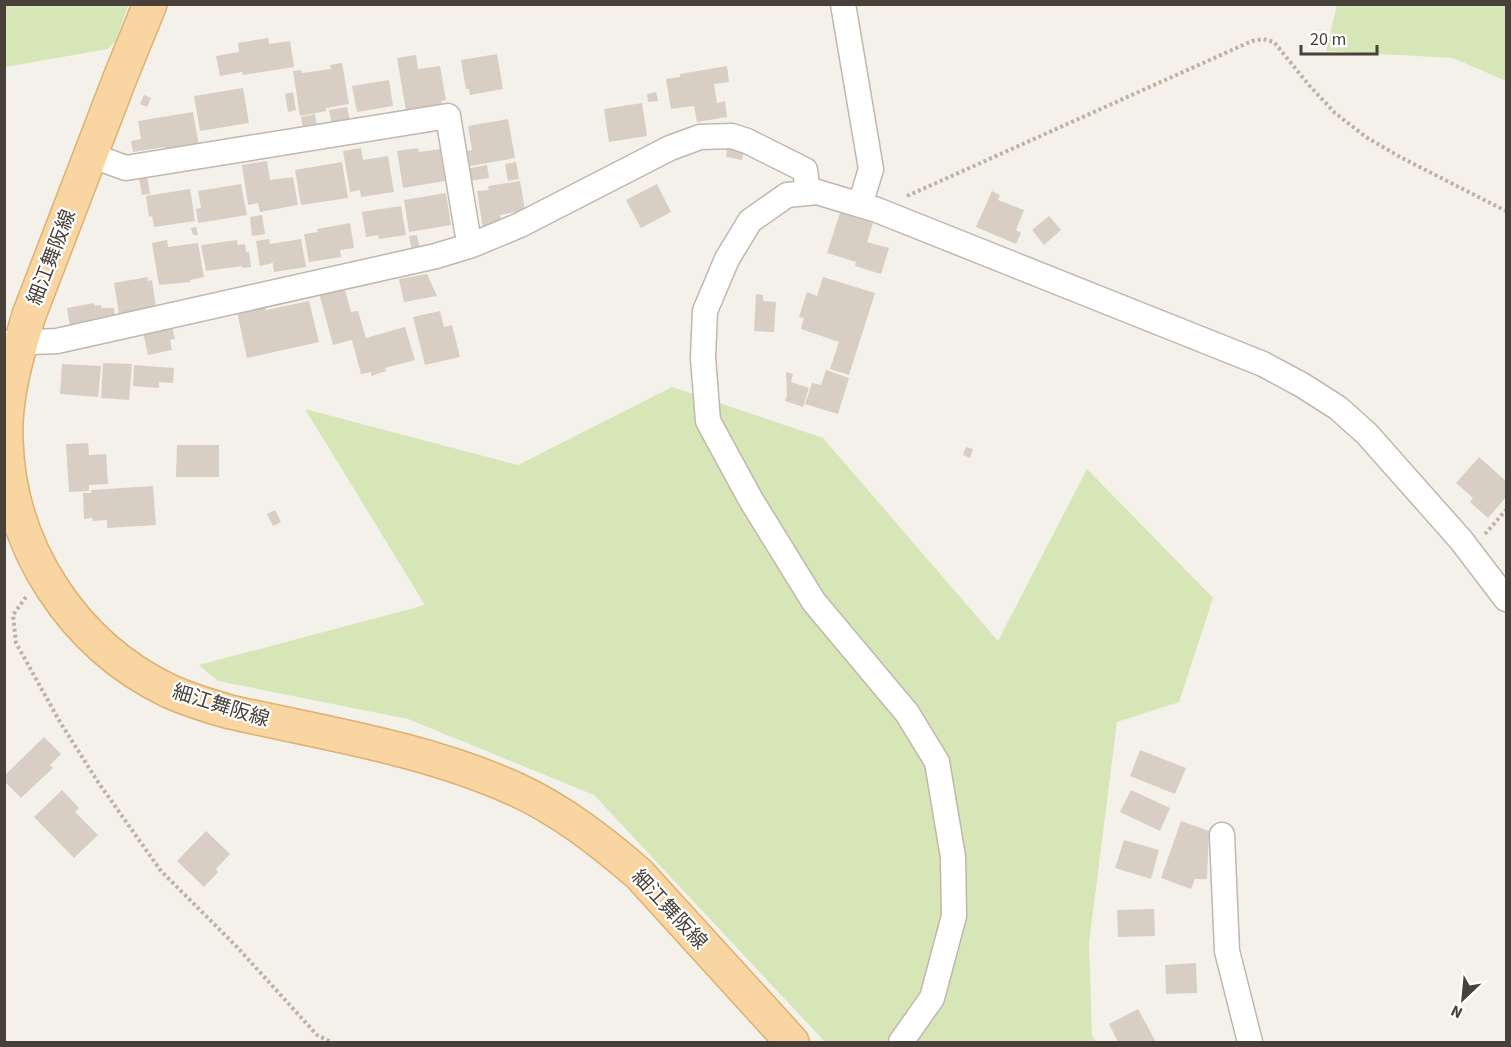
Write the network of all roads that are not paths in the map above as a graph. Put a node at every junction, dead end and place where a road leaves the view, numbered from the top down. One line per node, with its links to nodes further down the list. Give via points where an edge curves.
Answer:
1 (150, 4): 3 (main road, 細江舞阪線)
2 (843, 4): 5 (street, via 871,169)
3 (90, 155): 6 (street, via 126,168 448,116); 7 (main road, 細江舞阪線, via 37,295)
4 (808, 193): 5 (street); 6 (street, via 806,170 732,136 700,137); 11 (street, via 787,195 750,221 727,259 705,311 703,358 708,421 814,602 907,713 938,762 953,857 954,916 932,998)
5 (860, 205): 8 (street, via 1263,364 1302,385 1338,408 1367,434 1461,540)
6 (472, 245): 7 (street, via 407,264 69,339)
7 (13, 343): 10 (main road, 細江舞阪線, via 6,439 14,502 45,576 92,637 142,676 199,703 448,763 509,786 550,807 611,849 639,874)
8 (1506, 598)
9 (1222, 835): 12 (street, via 1227,951)
10 (792, 1042)
11 (902, 1042)
12 (1250, 1042)

